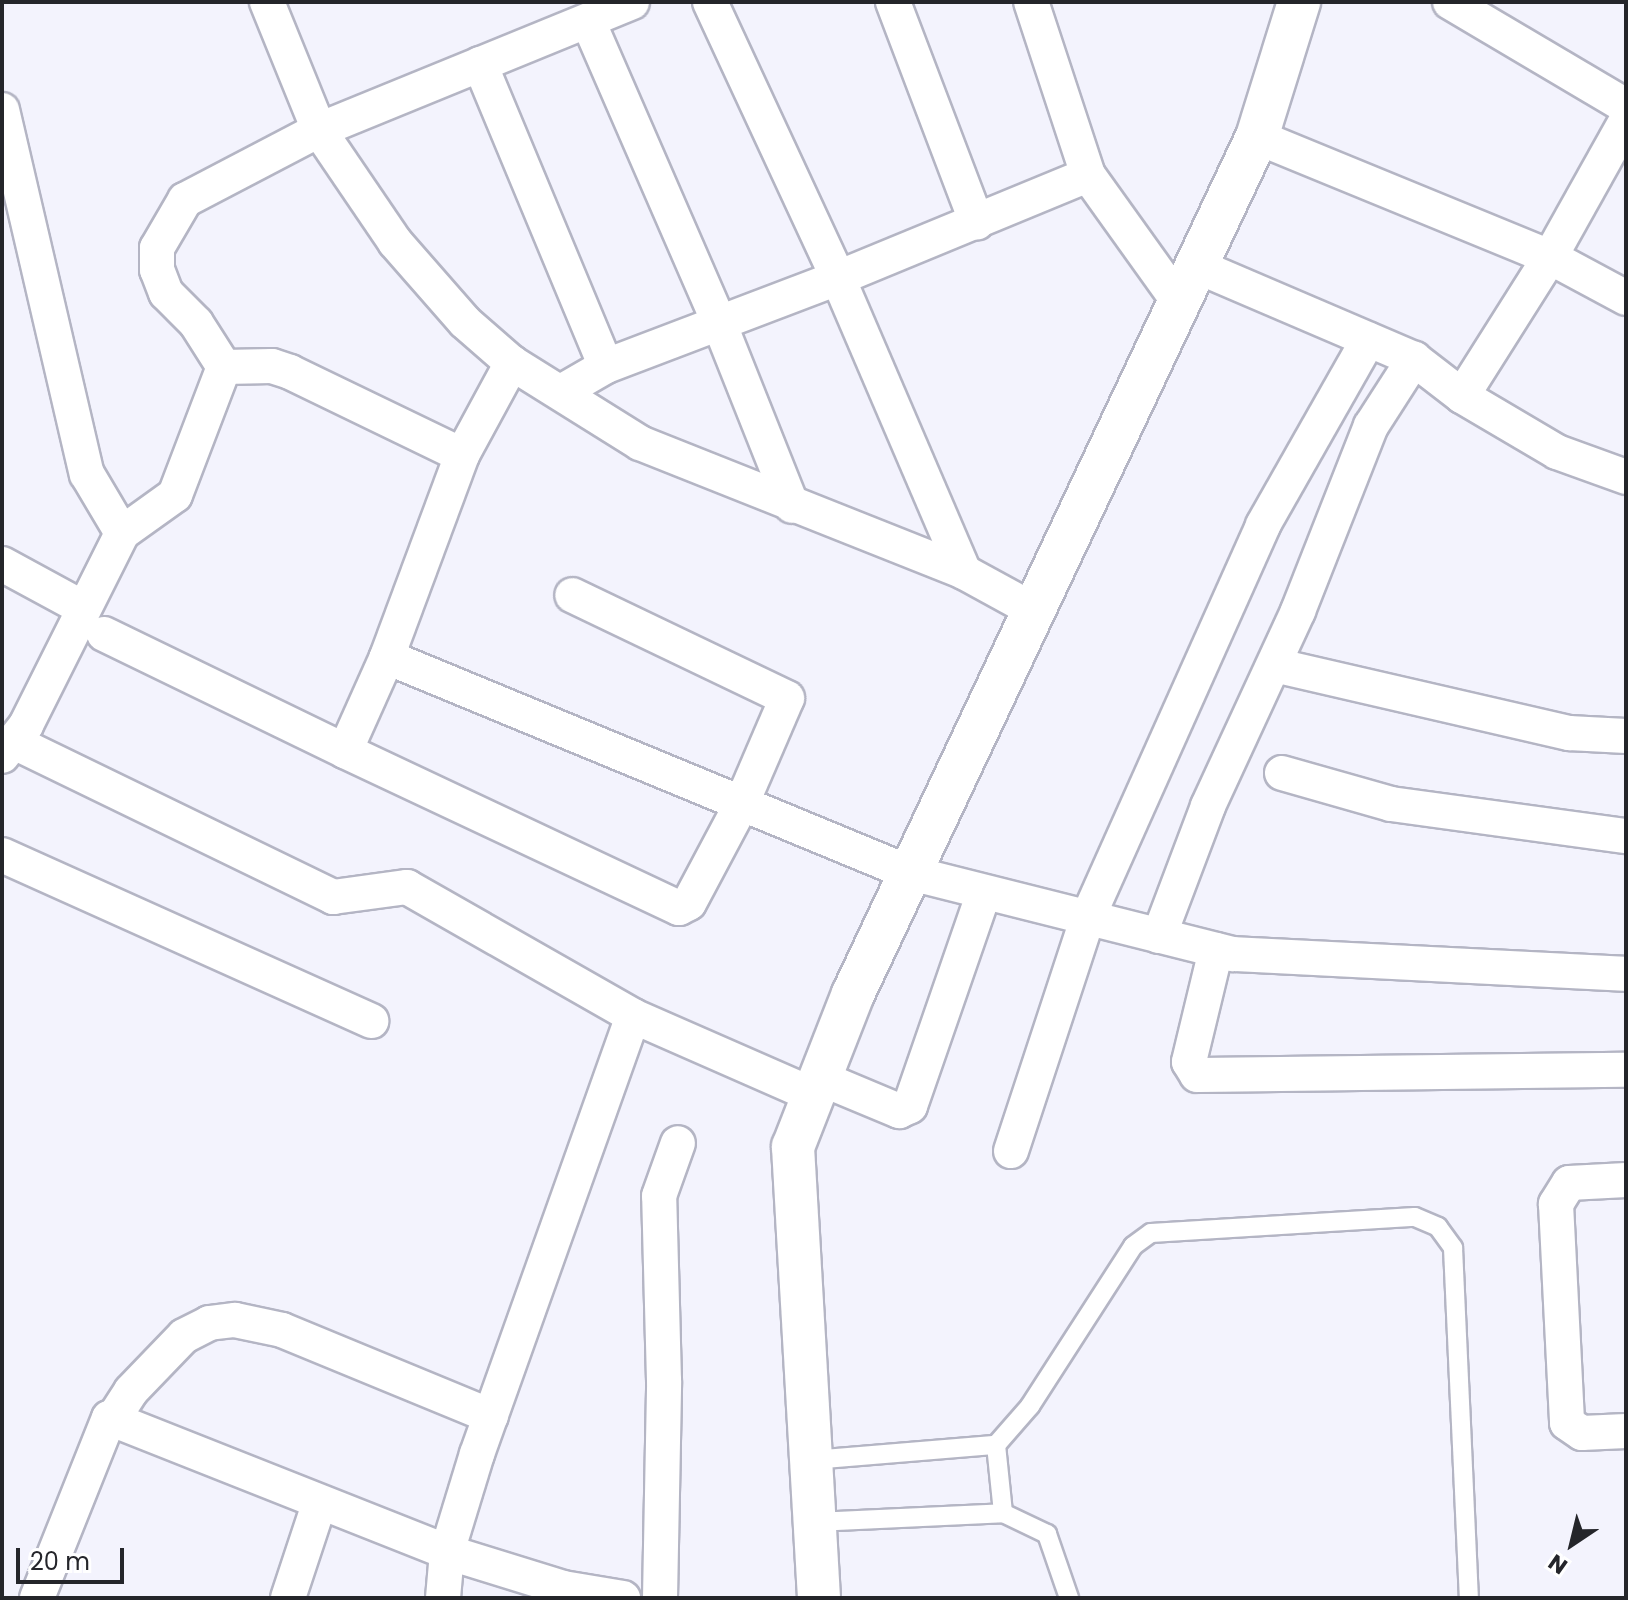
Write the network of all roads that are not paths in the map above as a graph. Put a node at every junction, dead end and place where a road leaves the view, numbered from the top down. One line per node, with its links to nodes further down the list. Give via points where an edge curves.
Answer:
1 (267, 2): 13 (street)
2 (632, 2): 8 (street)
3 (710, 2): 18 (street)
4 (893, 2): 16 (street)
5 (1031, 2): 15 (street)
6 (1299, 2): 14 (street)
7 (1450, 2): 10 (street)
8 (588, 21): 9 (street); 21 (street)
9 (480, 64): 13 (street); 25 (street)
10 (1626, 106)
11 (2, 110): 32 (street, via 87,474)
12 (1626, 121): 17 (street)
13 (319, 130): 24 (street, via 395,242 465,322); 26 (street, via 185,200 157,248 157,270 166,293 196,323)
14 (1257, 137): 17 (street); 19 (street)
15 (1088, 175): 16 (street); 19 (street)
16 (977, 223): 18 (street)
17 (1550, 257): 20 (street); 28 (street)
18 (838, 278): 21 (street); 34 (street)
19 (1188, 284): 22 (street); 36 (street)
20 (1626, 298)
21 (718, 320): 25 (street); 31 (street)
22 (1368, 340): 23 (street); 49 (street, via 1263,525)
23 (1414, 359): 28 (street); 39 (street, via 1371,426)
24 (512, 363): 27 (street); 29 (street)
25 (606, 366): 27 (street)
26 (224, 367): 29 (street, via 272,366 290,372); 32 (street, via 175,495)
27 (561, 392): 31 (street, via 640,443)
28 (1462, 396): 30 (street, via 1557,452)
29 (462, 455): 38 (street)
30 (1626, 477)
31 (792, 506): 34 (street)
32 (122, 533): 37 (street)
33 (2, 564): 37 (street)
34 (964, 572): 36 (street)
35 (572, 595): 44 (street, via 787,698)
36 (1037, 612): 47 (street)
37 (93, 621): 40 (street); 42 (street)
38 (387, 657): 42 (street); 44 (street)
39 (1274, 665): 41 (street, via 1569,733); 50 (street, via 1208,806)
40 (11, 734): 53 (street, via 333,897 407,887)
41 (1626, 736)
42 (345, 751): 44 (street, via 679,908 689,903)
43 (1282, 773): 45 (street, via 1391,804)
44 (741, 805): 47 (street)
45 (1626, 836)
46 (2, 855): 54 (street)
47 (910, 873): 48 (street); 56 (street)
48 (984, 892): 49 (street); 56 (street, via 910,1106 899,1111)
49 (1088, 917): 50 (street); 58 (street)
50 (1159, 936): 51 (street)
51 (1216, 950): 52 (street); 55 (street, via 1189,1062 1197,1075)
52 (1626, 974)
53 (633, 1016): 56 (street); 60 (street)
54 (371, 1021)
55 (1626, 1070)
56 (817, 1087): 64 (street, via 793,1147)
57 (678, 1143): 74 (street, via 659,1196 664,1381)
58 (1011, 1151)
59 (1626, 1180): 62 (street, via 1569,1183 1556,1204 1567,1423 1582,1433)
60 (491, 1416): 61 (street, via 282,1330 235,1320 209,1323 184,1336 131,1391); 68 (street)
61 (113, 1419): 65 (street); 70 (street, via 106,1422)
62 (1626, 1431)
63 (996, 1445): 64 (lane); 66 (lane); 77 (lane, via 1030,1406 1133,1246 1151,1233 1415,1217 1438,1227 1453,1248)
64 (812, 1460): 67 (street)
65 (319, 1504): 68 (street); 71 (street)
66 (1003, 1513): 67 (lane); 76 (lane, via 1047,1534)
67 (815, 1522): 75 (street)
68 (447, 1552): 69 (street); 72 (street)
69 (562, 1593): 73 (street)
70 (37, 1598)
71 (288, 1598)
72 (443, 1598)
73 (623, 1598)
74 (660, 1598)
75 (819, 1598)
76 (1069, 1598)
77 (1469, 1598)

